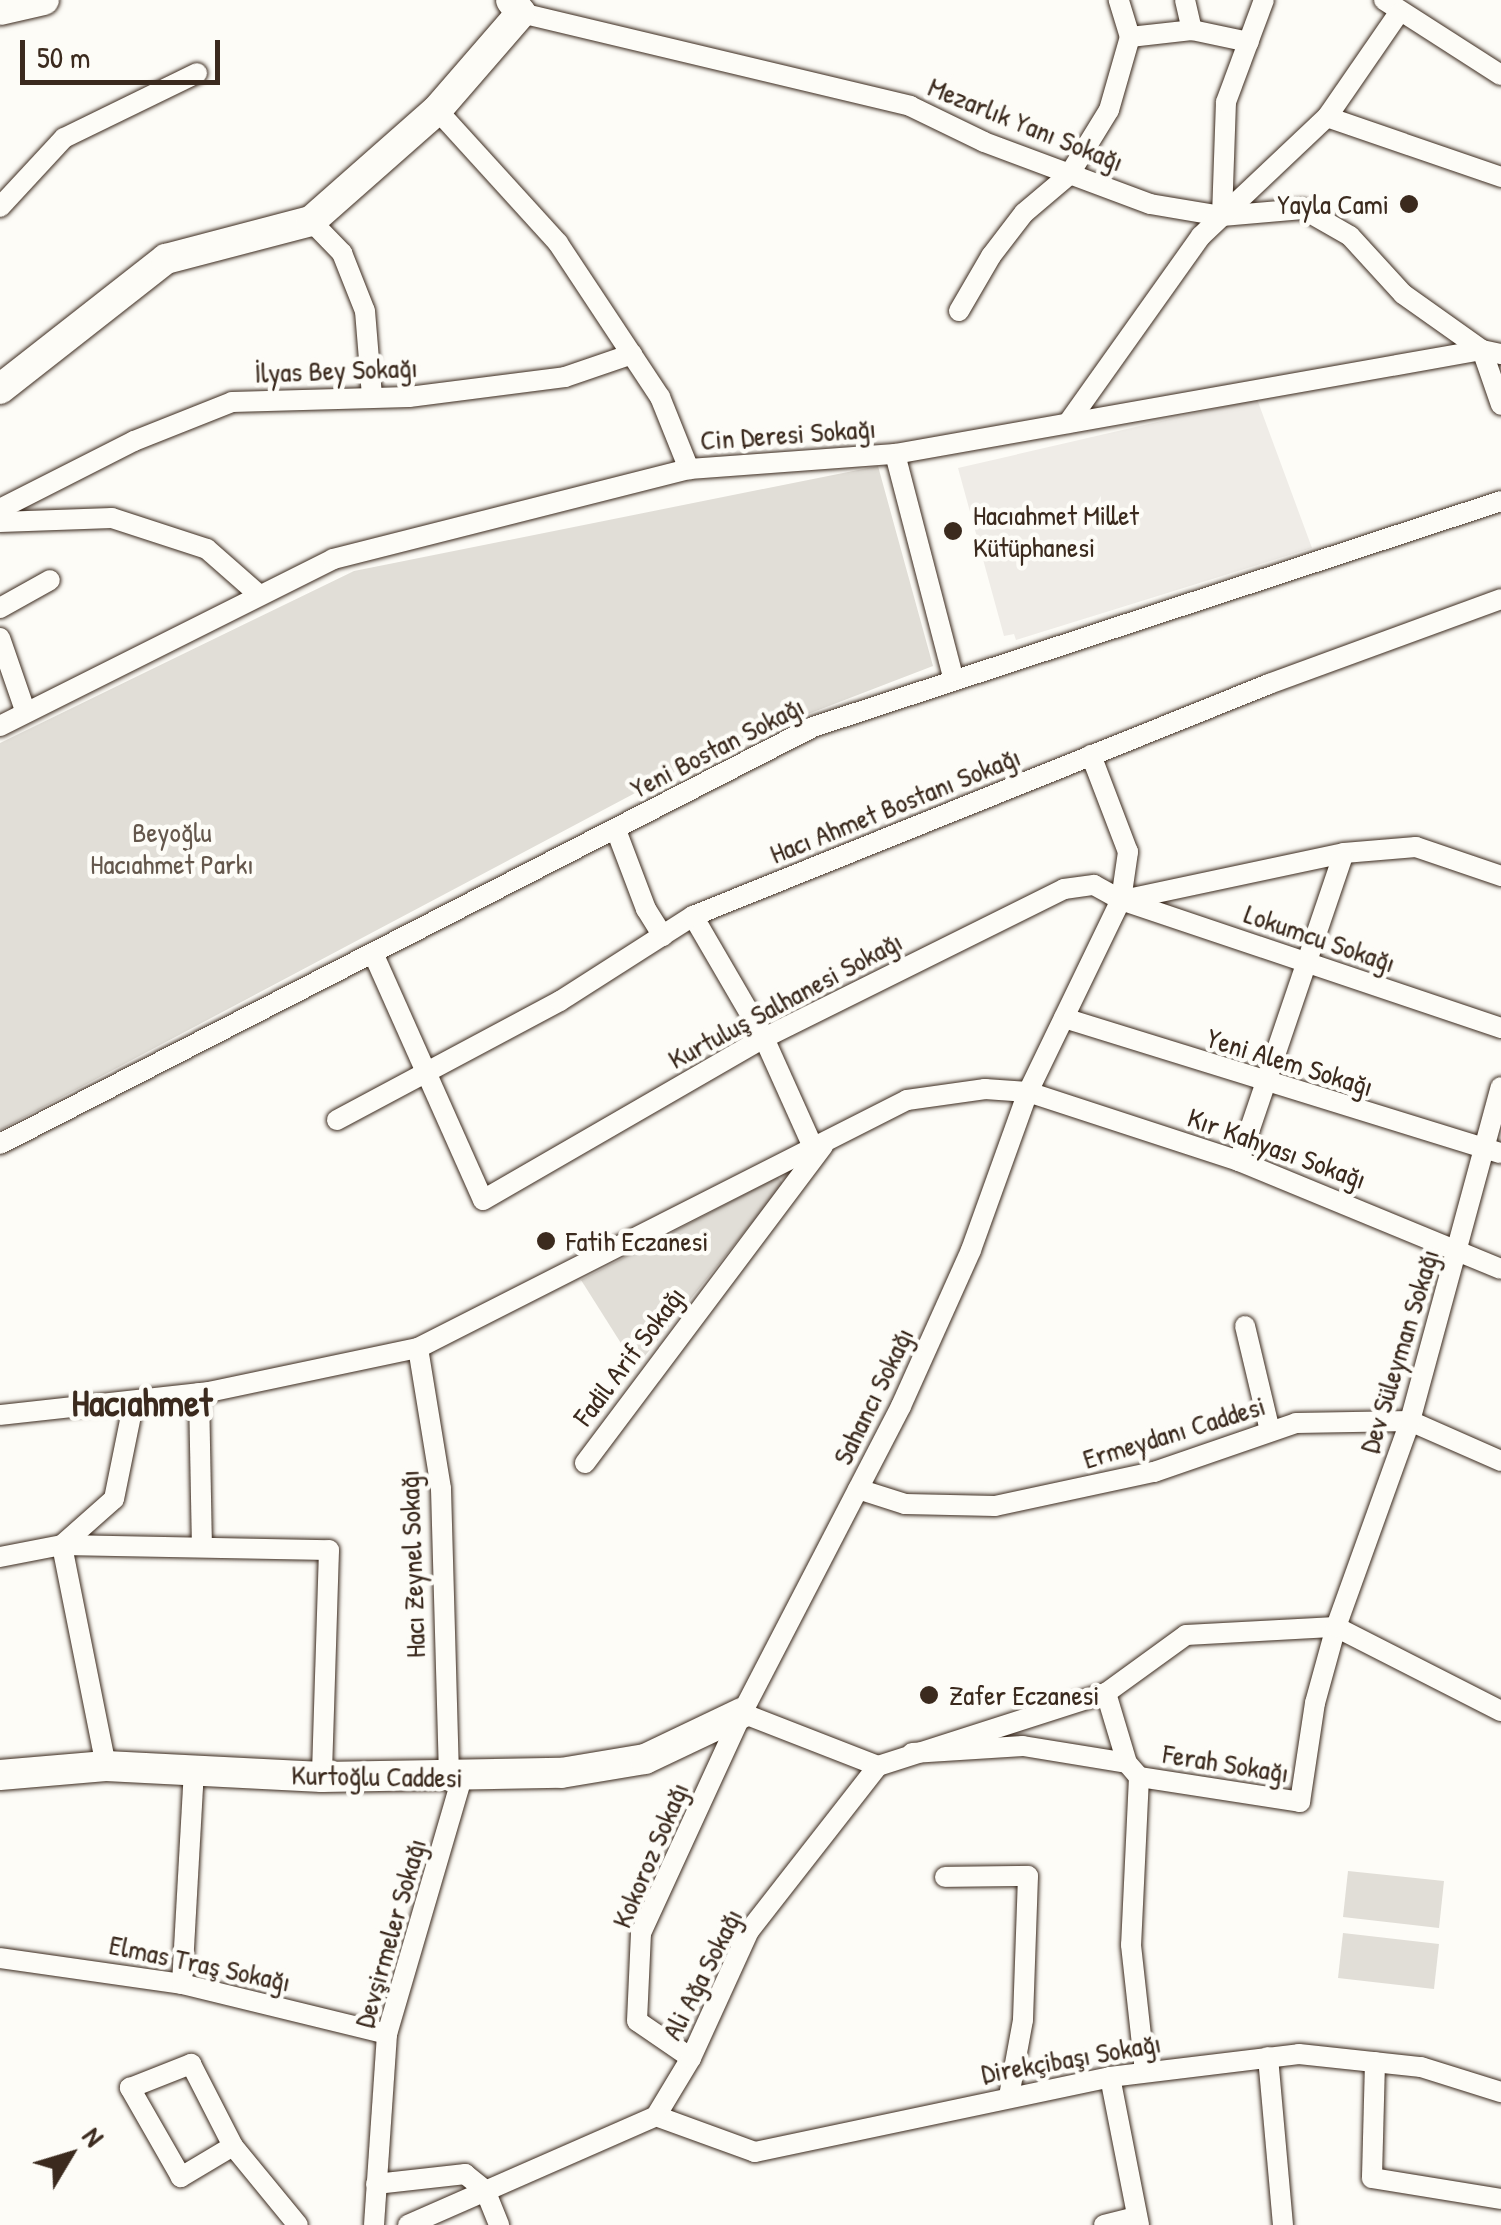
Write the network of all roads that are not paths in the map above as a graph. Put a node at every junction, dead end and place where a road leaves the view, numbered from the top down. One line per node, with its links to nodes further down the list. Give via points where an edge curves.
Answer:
1 (44, 0): 7 (street)
2 (1118, 0): 9 (street)
3 (1185, 0): 8 (street)
4 (1264, 0): 10 (street)
5 (515, 4): 13 (street); 15 (street, Mezarlık Yanı Sokağı, via 910,106)
6 (1391, 7): 12 (street); 14 (street)
7 (0, 10)
8 (1192, 30): 9 (street); 10 (street)
9 (1130, 37): 15 (street, via 1109,110)
10 (1249, 42): 18 (street, via 1226,102)
11 (197, 72): 17 (street, via 64,138)
12 (1501, 76)
13 (437, 110): 19 (street); 22 (street, via 558,243)
14 (1328, 117): 16 (street); 18 (street)
15 (1070, 176): 18 (street, Mezarlık Yanı Sokağı, via 1150,204); 20 (street, via 1024,213)
16 (1501, 176)
17 (0, 207)
18 (1222, 216): 21 (street, Mezarlık Yanı Sokağı, via 1304,209 1350,236 1403,294); 26 (street)
19 (311, 221): 23 (street, via 166,260); 24 (street, via 342,253 364,311)
20 (959, 311)
21 (1491, 352): 25 (street); 26 (street, Cin Deresi Sokağı)
22 (632, 354): 24 (street, İlyas Bey Sokağı, via 565,377); 28 (street, via 660,397)
23 (0, 389)
24 (372, 396): 30 (street, İlyas Bey Sokağı, via 232,402 134,441)
25 (1501, 405)
26 (1068, 423): 27 (street, Cin Deresi Sokağı)
27 (895, 454): 28 (street, Cin Deresi Sokağı); 37 (street)
28 (689, 469): 33 (street, Cin Deresi Sokağı, via 333,560)
29 (1501, 502): 37 (street, Yeni Bostan Sokağı)
30 (0, 509)
31 (0, 522): 33 (street, via 112,518 207,549)
32 (50, 580): 35 (street)
33 (258, 594): 38 (street, Cin Deresi Sokağı)
34 (1501, 598): 40 (street, Hacı Ahmet Bostanı Sokağı)
35 (0, 608)
36 (0, 638): 38 (street)
37 (954, 680): 41 (street, Yeni Bostan Sokağı, via 812,728)
38 (26, 713): 39 (street, Cin Deresi Sokağı)
39 (0, 726)
40 (1091, 755): 44 (street, Sahancı Sokağı, via 1128,852); 45 (street, Hacı Ahmet Bostanı Sokağı)
41 (616, 830): 46 (street); 47 (street, Yeni Bostan Sokağı)
42 (1344, 853): 43 (street, via 1416,847); 44 (street); 48 (street)
43 (1501, 876)
44 (1121, 900): 48 (street, Lokumcu Sokağı); 49 (street, Sahancı Sokağı); 51 (street, Kurtuluş Salhanesi Sokağı, via 1094,885 1064,889)
45 (694, 916): 46 (street, Hacı Ahmet Bostanı Sokağı); 51 (street)
46 (663, 936): 52 (street, Hacı Ahmet Bostanı Sokağı)
47 (373, 953): 52 (street); 57 (street, Yeni Bostan Sokağı)
48 (1306, 964): 50 (street, Lokumcu Sokağı); 53 (street)
49 (1064, 1018): 53 (street, Yeni Alem Sokağı); 55 (street, Sahancı Sokağı)
50 (1501, 1028)
51 (764, 1038): 52 (street, Kurtuluş Salhanesi Sokağı, via 483,1200); 58 (street)
52 (427, 1074): 56 (street, Hacı Ahmet Bostanı Sokağı)
53 (1266, 1084): 59 (street, Yeni Alem Sokağı); 60 (street)
54 (1501, 1086): 59 (street, Dev Süleyman Sokağı)
55 (1028, 1092): 58 (street, Kır Kahyası Sokağı, via 985,1089 906,1100); 60 (street, Kır Kahyası Sokağı); 72 (street, Sahancı Sokağı, via 971,1250)
56 (337, 1120)
57 (0, 1144)
58 (820, 1144): 64 (street, Kır Kahyası Sokağı); 71 (street, Fadil Arif Sokağı)
59 (1493, 1151): 61 (street, Dev Süleyman Sokağı)
60 (1239, 1161): 61 (street, Kır Kahyası Sokağı)
61 (1458, 1246): 62 (street, Kır Kahyası Sokağı); 68 (street, Dev Süleyman Sokağı)
62 (1501, 1269)
63 (1246, 1326): 69 (street)
64 (418, 1348): 65 (street, Kır Kahyası Sokağı); 87 (street, Hacı Zeynel Sokağı, via 440,1490)
65 (199, 1393): 66 (street, Kır Kahyası Sokağı); 74 (street)
66 (134, 1402): 67 (street, Kır Kahyası Sokağı); 73 (street, via 114,1499)
67 (0, 1415)
68 (1410, 1422): 69 (street, Ermeydanı Caddesi, via 1296,1424); 70 (street, Ermeydanı Caddesi); 76 (street, Dev Süleyman Sokağı)
69 (1270, 1431): 72 (street, Ermeydanı Caddesi, via 1154,1472 995,1506 905,1504)
70 (1501, 1461)
71 (585, 1463)
72 (858, 1489): 79 (street, Sahancı Sokağı)
73 (62, 1545): 74 (street); 75 (street); 81 (street)
74 (202, 1545): 86 (street, via 329,1550)
75 (0, 1557)
76 (1336, 1627): 77 (street, via 1186,1635); 78 (street); 83 (street, Ferah Sokağı, via 1315,1703 1300,1802)
77 (1106, 1693): 80 (street); 83 (street)
78 (1501, 1711)
79 (742, 1713): 82 (street); 87 (street, Kurtoğlu Caddesi, via 645,1759); 93 (street, Kokoroz Sokağı, via 641,1933 637,2021)
80 (912, 1752): 82 (street); 83 (street, Ferah Sokağı, via 1023,1746)
81 (106, 1766): 84 (street, Kurtoğlu Caddesi); 85 (street, Kurtoğlu Caddesi)
82 (878, 1766): 93 (street, Ali Ağa Sokağı, via 749,1931)
83 (1133, 1770): 95 (street, via 1131,1945)
84 (194, 1771): 86 (street, Kurtoğlu Caddesi); 90 (street)
85 (0, 1776)
86 (322, 1777): 87 (street, Kurtoğlu Caddesi)
87 (456, 1778): 91 (street, Devşirmeler Sokağı)
88 (945, 1877): 98 (street, via 1028,1876 1023,2020)
89 (0, 1958): 90 (street, Elmas Traş Sokağı)
90 (182, 1984): 91 (street, Elmas Traş Sokağı)
91 (387, 2034): 101 (street, Devşirmeler Sokağı)
92 (1268, 2057): 94 (street, Direkçibaşı Sokağı); 95 (street, Direkçibaşı Sokağı); 110 (street)
93 (692, 2058): 99 (street, Ali Ağa Sokağı)
94 (1374, 2062): 97 (street, Direkçibaşı Sokağı, via 1420,2067); 103 (street, via 1372,2178)
95 (1145, 2071): 96 (street, Direkçibaşı Sokağı)
96 (1110, 2077): 98 (street, Direkçibaşı Sokağı); 104 (street)
97 (1501, 2092)
98 (1009, 2096): 99 (street, Direkçibaşı Sokağı, via 754,2152)
99 (656, 2116): 102 (street)
100 (233, 2146): 100 (street, via 181,2177 130,2088 191,2064); 105 (street)
101 (376, 2184): 102 (street, via 465,2174); 106 (street, Devşirmeler Sokağı)
102 (486, 2190): 107 (street); 108 (street)
103 (1501, 2199)
104 (1138, 2221): 109 (street)
105 (298, 2225)
106 (374, 2225)
107 (408, 2225)
108 (499, 2225)
109 (1104, 2225)
110 (1283, 2225)

